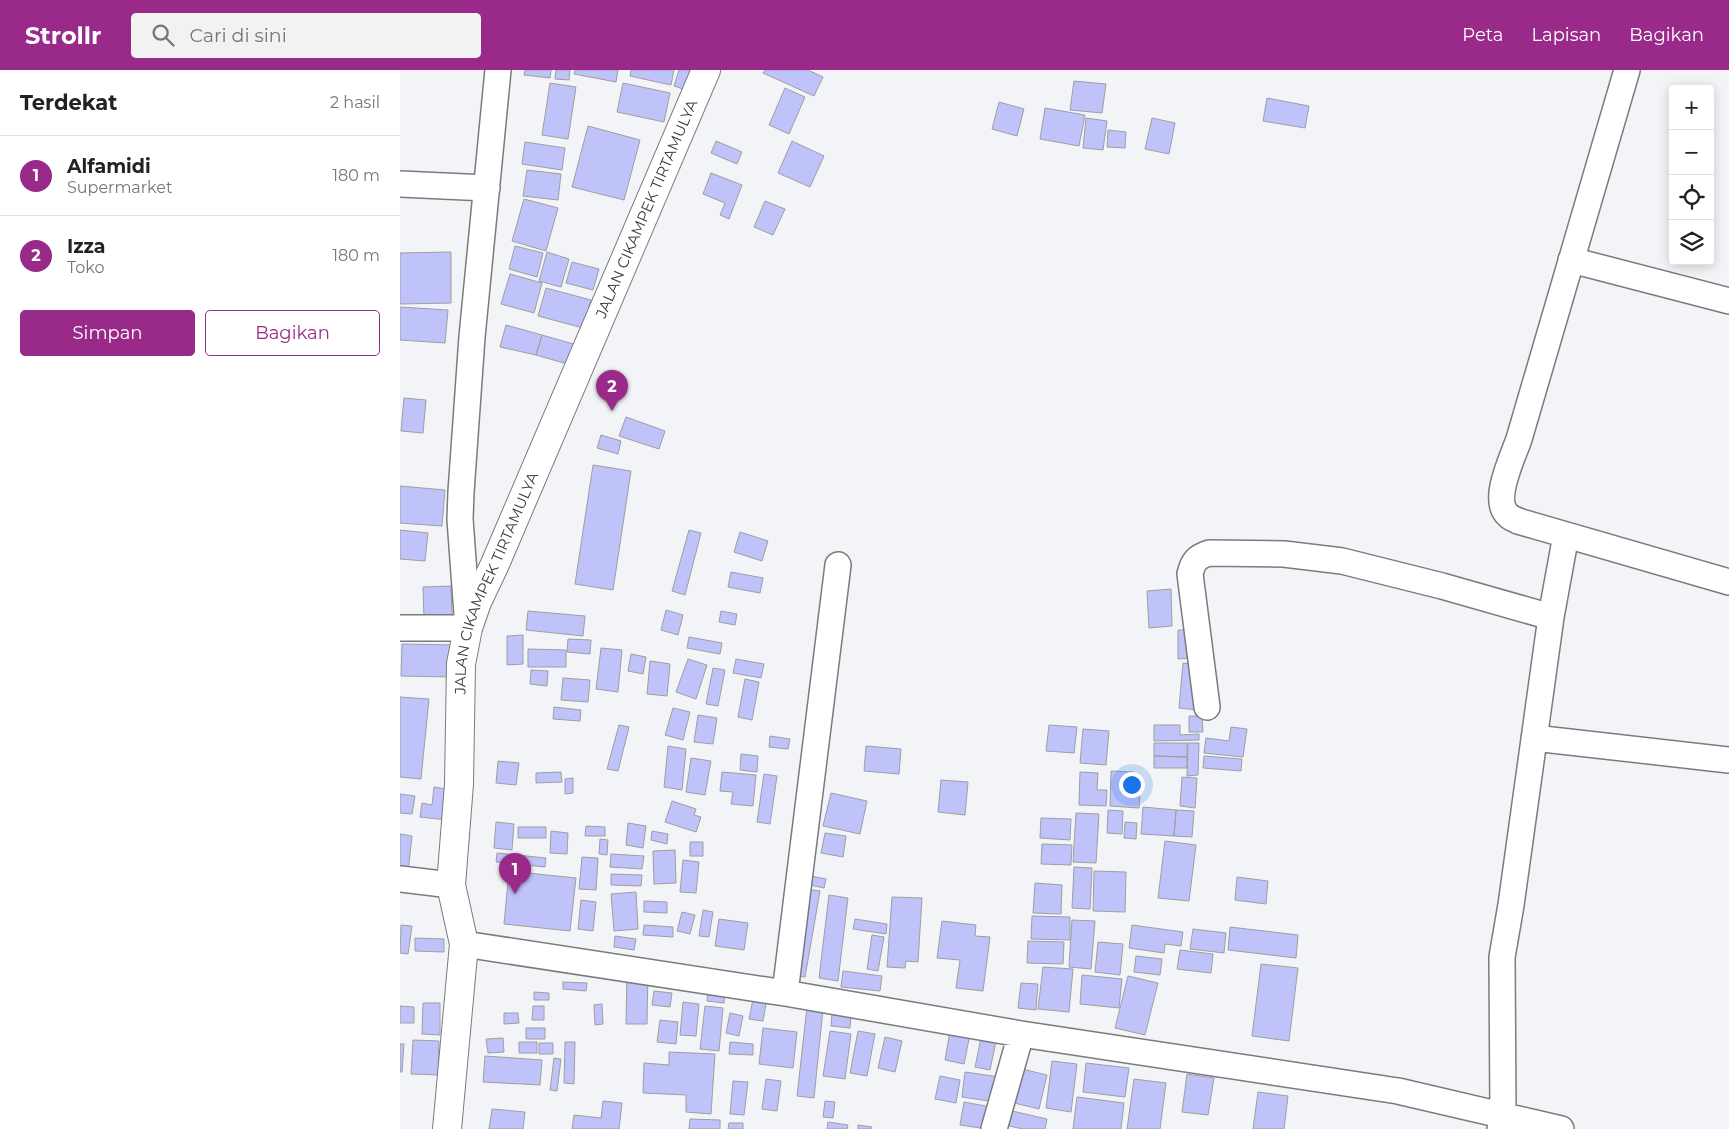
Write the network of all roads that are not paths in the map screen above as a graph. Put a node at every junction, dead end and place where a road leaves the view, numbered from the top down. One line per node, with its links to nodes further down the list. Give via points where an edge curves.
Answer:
1 (498, 70): 5 (street)
2 (706, 70): 13 (street, JALAN CIKAMPEK TIRTAMULYA)
3 (1628, 70): 6 (street)
4 (400, 184): 5 (street)
5 (487, 188): 13 (street, via 461,492)
6 (1571, 260): 7 (street); 8 (street, via 1501,492 1508,516)
7 (1729, 301)
8 (1566, 535): 10 (street); 11 (street)
9 (838, 565): 20 (street)
10 (1729, 582)
11 (1551, 617): 14 (street, via 1342,561 1284,554 1209,553 1198,557 1190,574); 15 (street)
12 (400, 628): 13 (street)
13 (468, 628): 18 (street, JALAN CIKAMPEK TIRTAMULYA, via 461,664 459,784)
14 (1207, 707)
15 (1534, 738): 16 (street); 22 (street, via 1502,957)
16 (1729, 760)
17 (400, 880): 18 (street)
18 (451, 885): 19 (street, JALAN CIKAMPEK TIRTAMULYA)
19 (464, 944): 20 (street); 23 (street, JALAN CIKAMPEK TIRTAMULYA)
20 (785, 993): 21 (street)
21 (1021, 1034): 22 (street, via 1398,1091); 24 (street)
22 (1502, 1122): 25 (street)
23 (447, 1129)
24 (994, 1129)
25 (1561, 1129)

